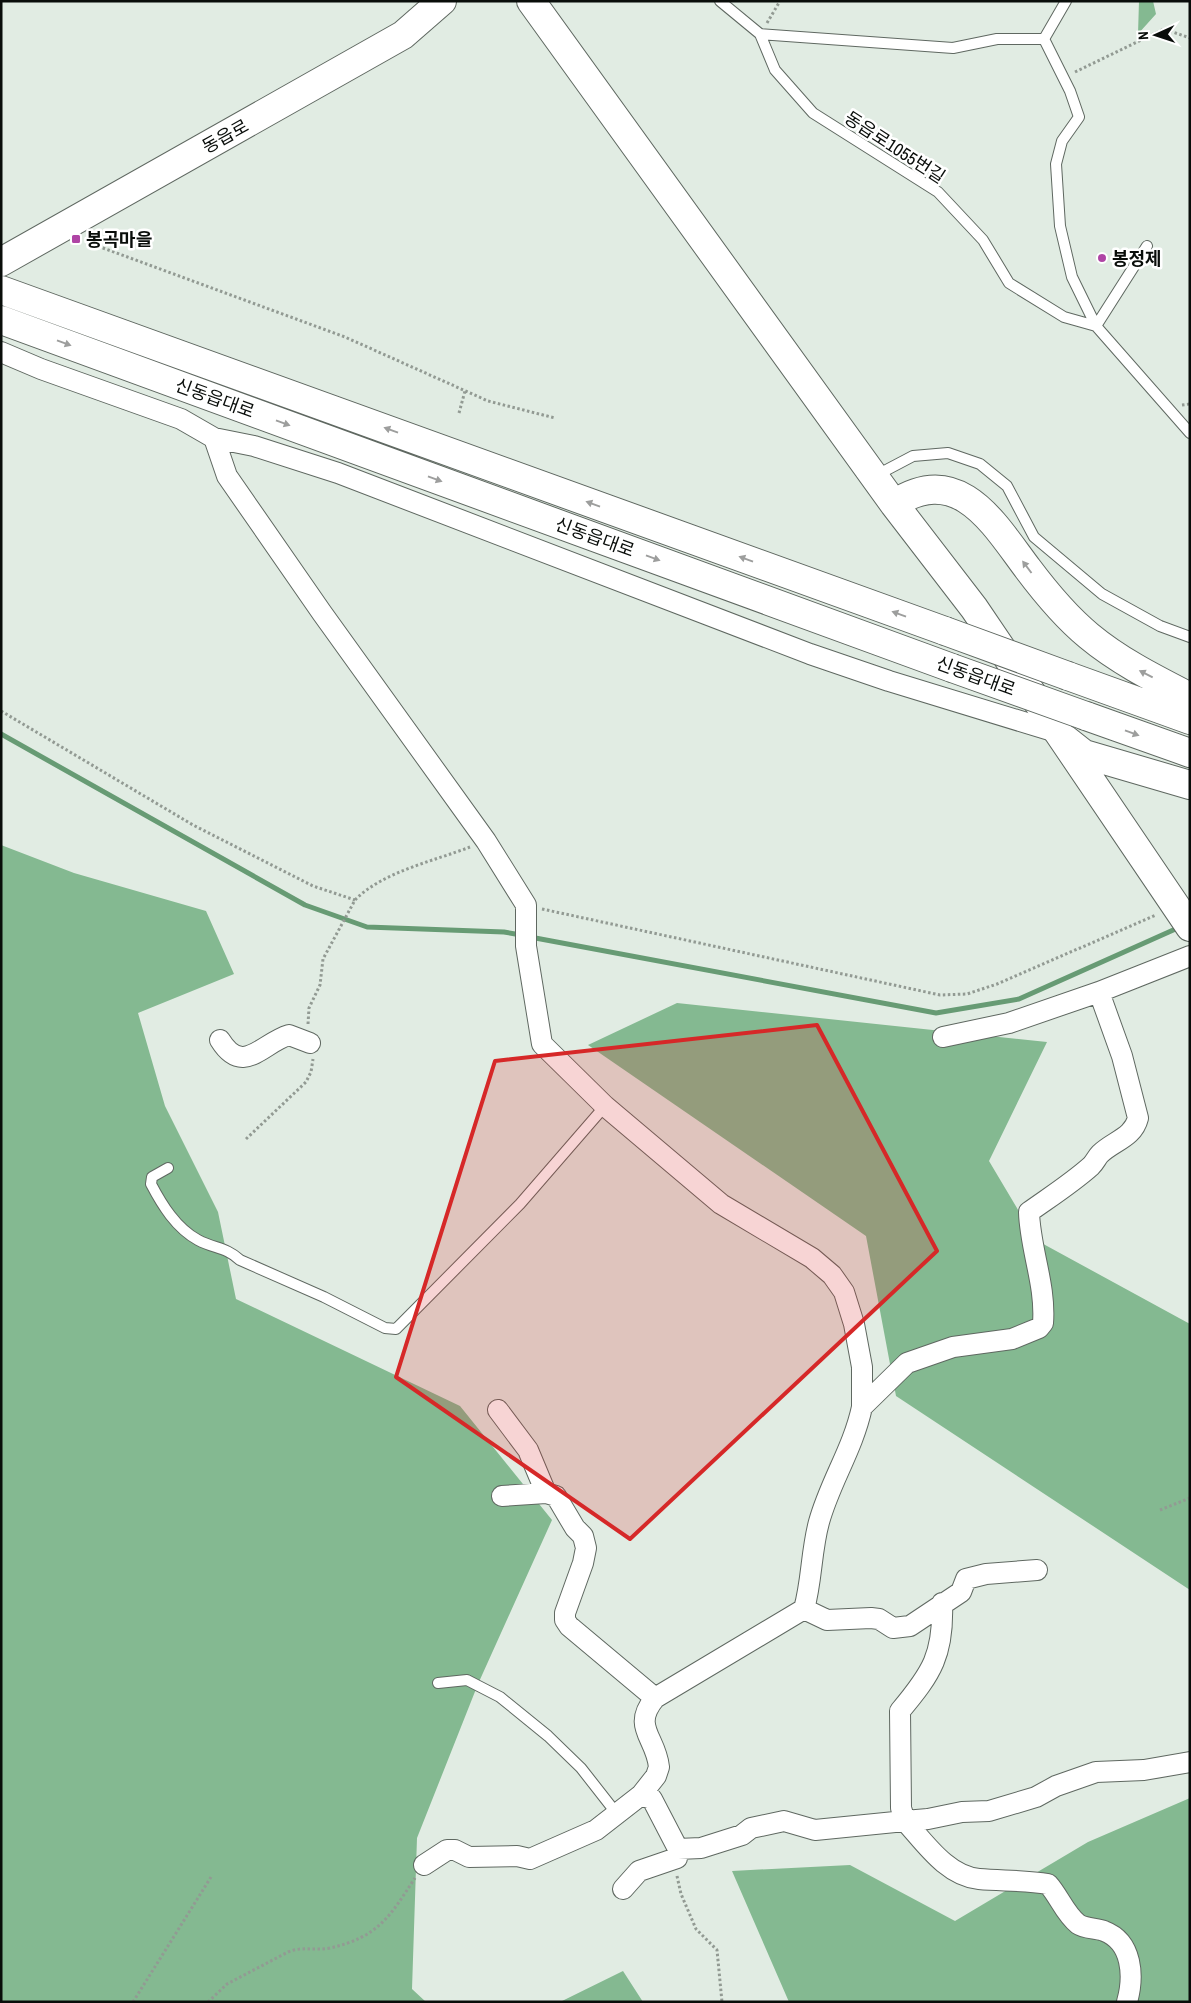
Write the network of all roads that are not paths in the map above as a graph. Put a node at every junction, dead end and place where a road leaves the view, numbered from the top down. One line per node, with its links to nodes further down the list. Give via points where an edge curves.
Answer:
1 (442, 1): 8 (main road, 동읍로, via 403,35)
2 (531, 1): 15 (main road)
3 (720, 1): 5 (lane, 동읍로1055번길)
4 (1066, 1): 6 (lane)
5 (760, 34): 6 (lane, via 953,48 997,39); 11 (lane, 동읍로1055번길, via 775,70 813,113 938,192 983,240 1009,283 1064,317)
6 (1044, 39): 11 (lane, via 1078,116 1062,140 1056,164 1060,226 1072,277)
7 (1146, 246): 11 (lane)
8 (1, 262)
9 (1, 290): 19 (main road, 신동읍대로, one-way to 9, bridge)
10 (10, 323): 21 (main road, 신동읍대로, one-way to 21, bridge)
11 (1096, 326): 13 (lane)
12 (1, 352): 14 (street, via 181,419)
13 (1190, 434)
14 (214, 438): 20 (street, via 254,446 338,473 810,654); 29 (street, via 227,476 486,841 525,910 526,946 542,1044)
15 (875, 476): 16 (main road); 17 (lane, via 914,456 948,453 980,464 1007,486 1034,537 1102,594 1160,626)
16 (894, 504): 18 (main road, one-way to 16, via 1138,670 1089,636 1060,608 996,524 975,503 949,492 927,490 914,492); 20 (main road, via 974,608)
17 (1190, 637)
18 (1190, 696)
19 (1190, 720)
20 (1056, 732): 22 (main road, via 1084,754); 23 (main road)
21 (1190, 754)
22 (1190, 785)
23 (1183, 915)
24 (1190, 956): 25 (street)
25 (1100, 992): 26 (street, via 1009,1023); 31 (street, via 1122,1056 1138,1118 1131,1133 1101,1153 1069,1184 1029,1212 1029,1235 1037,1265 1043,1323 1039,1328 1012,1339 953,1347 908,1363)
26 (943, 1037)
27 (220, 1040): 28 (street, via 226,1051 237,1057 253,1055 289,1035)
28 (310, 1043)
29 (605, 1106): 30 (lane, via 520,1204 396,1329 385,1328 240,1260 229,1250 196,1239 172,1219 151,1184 152,1177); 31 (street, via 721,1204 812,1258 832,1274 844,1292 854,1324 862,1367)
30 (168, 1168)
31 (862, 1407): 37 (street, via 849,1453 819,1520)
32 (498, 1410): 33 (street, via 528,1450)
33 (546, 1493): 34 (street); 39 (street, via 556,1496 583,1536 586,1548 565,1620)
34 (502, 1496)
35 (1037, 1570): 36 (street, via 966,1579 961,1592)
36 (942, 1603): 37 (street, via 910,1626 893,1628 871,1618 827,1620); 43 (street, via 943,1630 939,1653 900,1711 901,1808)
37 (804, 1609): 39 (street)
38 (438, 1683): 42 (lane, via 467,1680 500,1697 581,1768)
39 (655, 1698): 41 (street, via 645,1711 643,1721 659,1768)
40 (1190, 1762): 43 (street, via 1144,1770 1096,1772 1036,1797 989,1811)
41 (640, 1795): 42 (street); 44 (street, via 652,1799)
42 (617, 1814): 45 (street, via 596,1830 530,1859 517,1856 469,1857 448,1850)
43 (905, 1821): 44 (street, via 815,1830 784,1821 751,1828 742,1835); 47 (street, via 957,1873 977,1879 1048,1884 1080,1926 1117,1938 1126,1951 1132,1972)
44 (677, 1853): 46 (street, via 640,1871)
45 (424, 1865)
46 (623, 1889)
47 (1127, 2002)

